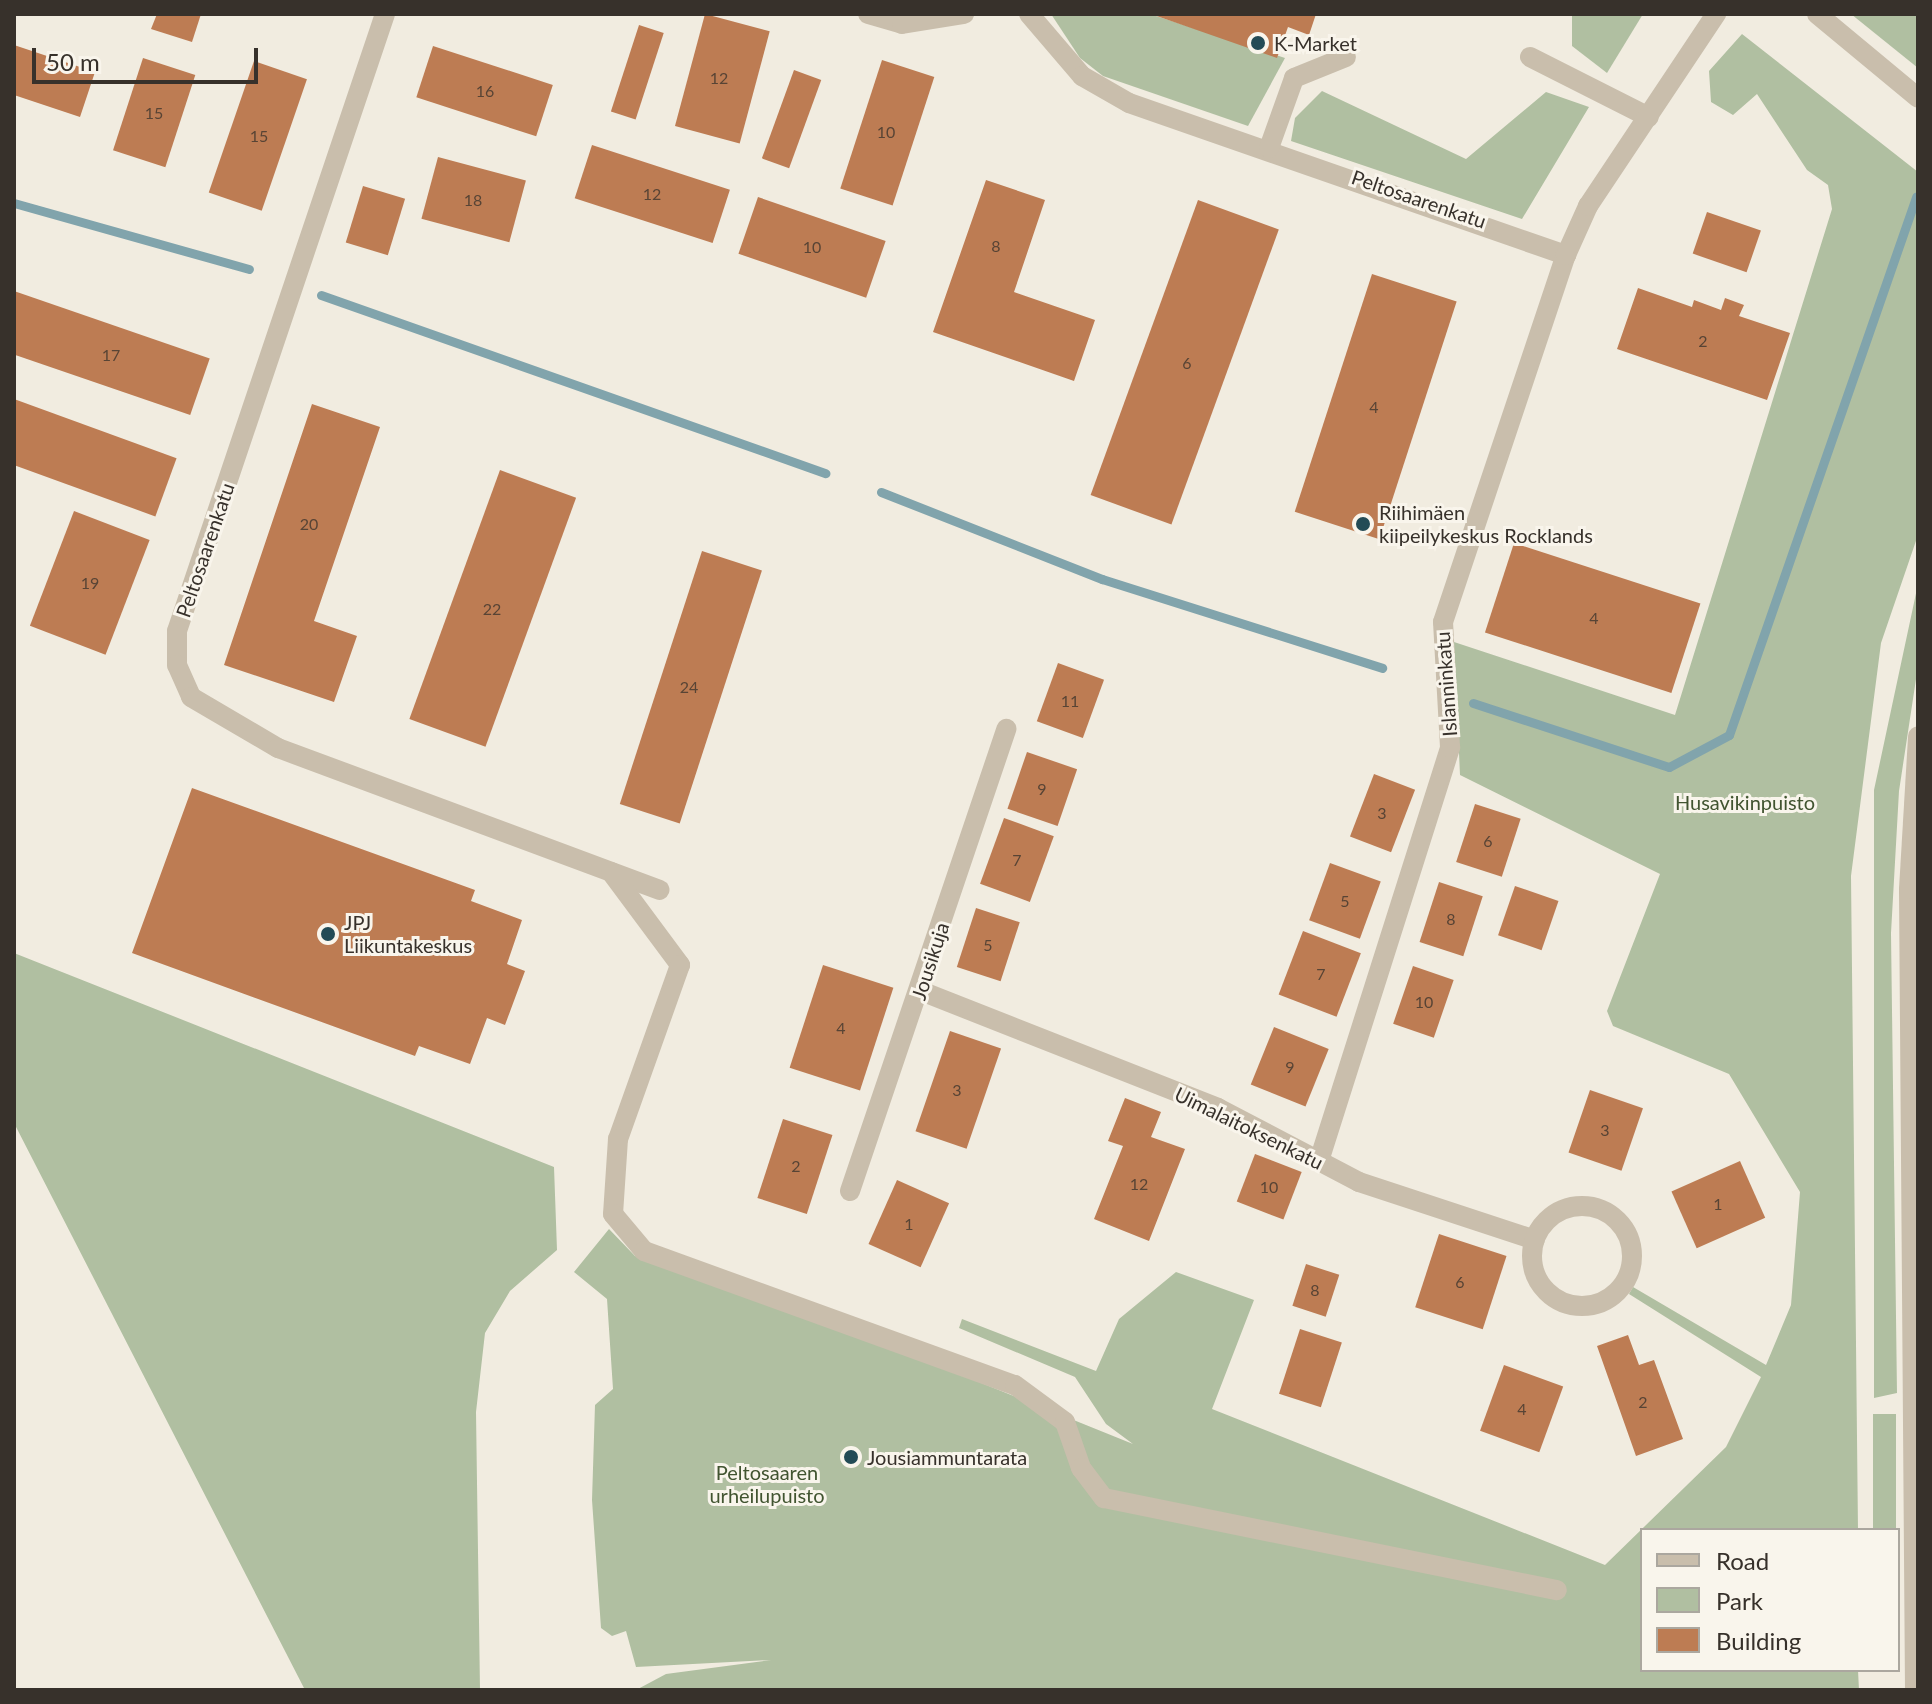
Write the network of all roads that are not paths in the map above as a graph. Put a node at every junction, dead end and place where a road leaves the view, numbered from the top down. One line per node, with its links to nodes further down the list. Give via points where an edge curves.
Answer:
1 (385, 14): 15 (street, Peltosaarenkatu, via 177,631 177,665 191,697 251,735)
2 (868, 14): 3 (street, via 924,24)
3 (964, 14)
4 (1029, 14): 11 (street, Peltosaarenkatu, via 1082,76 1129,103)
5 (1716, 14): 10 (street)
6 (1817, 14): 9 (street)
7 (1346, 57): 11 (street, via 1294,78)
8 (1530, 57): 10 (street)
9 (1918, 98)
10 (1649, 117): 12 (street, via 1588,206)
11 (1269, 148): 12 (street, Peltosaarenkatu)
12 (1566, 255): 18 (street, Islanninkatu, via 1443,622 1450,747)
13 (1006, 729): 17 (street, Jousikuja)
14 (1918, 736): 21 (street, via 1909,889)
15 (611, 872): 16 (street, Peltosaarenkatu); 22 (street, via 680,965 618,1139 613,1214 644,1251 1015,1385 1065,1422 1081,1468 1104,1498)
16 (659, 890)
17 (921, 991): 18 (street, Uimalaitoksenkatu, via 1218,1108); 19 (street, Jousikuja)
18 (1319, 1161): 20 (street, Uimalaitoksenkatu, via 1359,1182)
19 (850, 1191)
20 (1535, 1240): 20 (street, via 1538,1278 1566,1303 1595,1304 1613,1295 1632,1262 1622,1225 1598,1208 1560,1211)
21 (1915, 1362): 23 (street)
22 (1557, 1590)
23 (1915, 1690)

